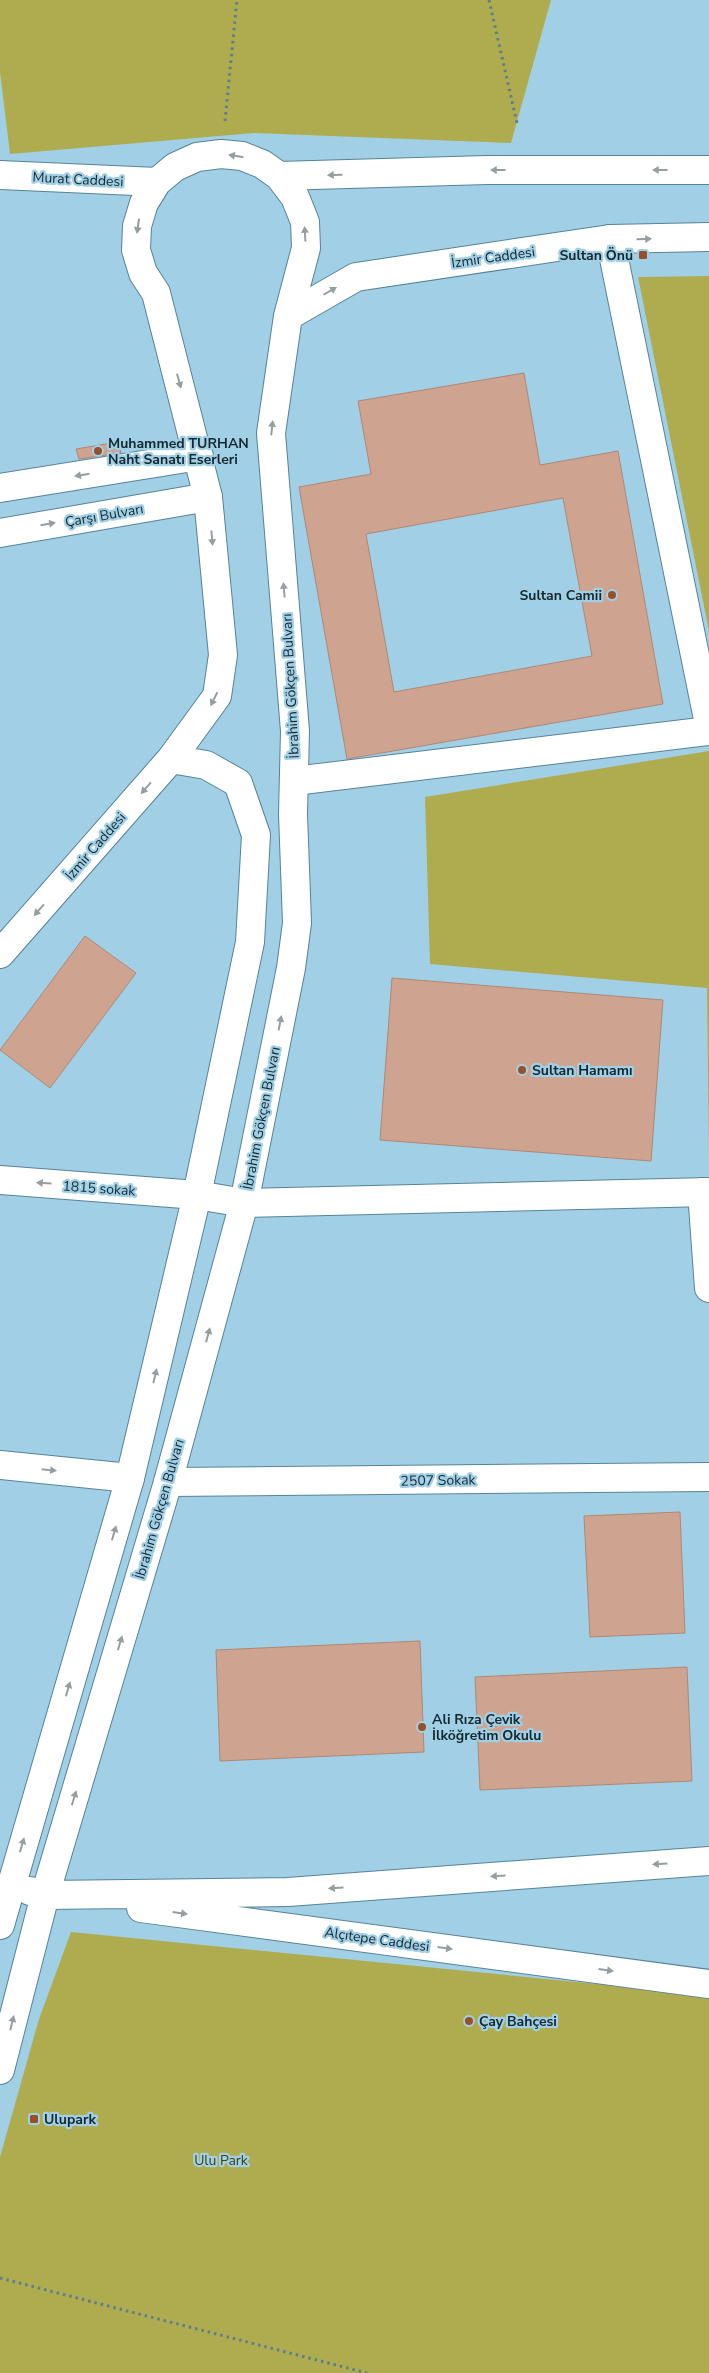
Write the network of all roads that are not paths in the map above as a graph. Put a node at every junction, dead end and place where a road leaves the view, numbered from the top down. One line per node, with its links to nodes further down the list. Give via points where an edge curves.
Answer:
1 (709, 170): 3 (main road, one-way to 3, via 487,170)
2 (0, 175): 4 (main road, Murat Caddesi)
3 (279, 176): 4 (main road, one-way to 4, via 242,156 221,154 197,157 175,167); 7 (main road, İbrahim Gökçen Bulvarı, one-way to 3, via 306,248 305,222 295,197)
4 (157, 182): 8 (main road, one-way to 8, via 141,210 136,250 143,273 156,293)
5 (709, 237): 6 (main road, İzmir Caddesi, one-way to 5)
6 (610, 239): 7 (main road, İzmir Caddesi, one-way to 6, via 356,277); 12 (main road)
7 (288, 316): 15 (main road, İbrahim Gökçen Bulvarı, one-way to 7, via 295,731 271,434)
8 (199, 456): 9 (main road, one-way to 9); 10 (main road)
9 (0, 488)
10 (208, 497): 11 (main road, Çarşı Bulvarı, one-way to 10); 14 (main road, İzmir Caddesi, one-way to 14, via 222,655 217,696)
11 (0, 533)
12 (709, 724)
13 (709, 731): 15 (main road)
14 (171, 759): 16 (main road, İzmir Caddesi, one-way to 16); 19 (main road, via 206,765 238,783 256,835 250,942)
15 (294, 781): 20 (main road, İbrahim Gökçen Bulvarı, one-way to 15, via 297,923)
16 (0, 954)
17 (0, 1180): 19 (main road, 1815 sokak, one-way to 17)
18 (706, 1192): 20 (main road, 1815 sokak); 21 (main road)
19 (197, 1195): 20 (main road, 1815 sokak); 24 (main road, one-way to 19)
20 (244, 1203): 25 (main road, İbrahim Gökçen Bulvarı, one-way to 20)
21 (709, 1288)
22 (0, 1465): 24 (main road, 2507 Sokak, one-way to 24)
23 (709, 1477): 25 (main road, 2507 Sokak)
24 (130, 1478): 25 (main road, 2507 Sokak); 27 (main road, one-way to 24)
25 (168, 1482): 28 (main road, İbrahim Gökçen Bulvarı, one-way to 25)
26 (709, 1861): 28 (main road, one-way to 28, via 288,1892)
27 (5, 1884): 28 (main road); 29 (main road)
28 (45, 1895): 30 (main road, Alçıtepe Caddesi, one-way to 30); 31 (main road, İbrahim Gökçen Bulvarı, one-way to 28)
29 (0, 1925)
30 (709, 1984)
31 (0, 2070)

